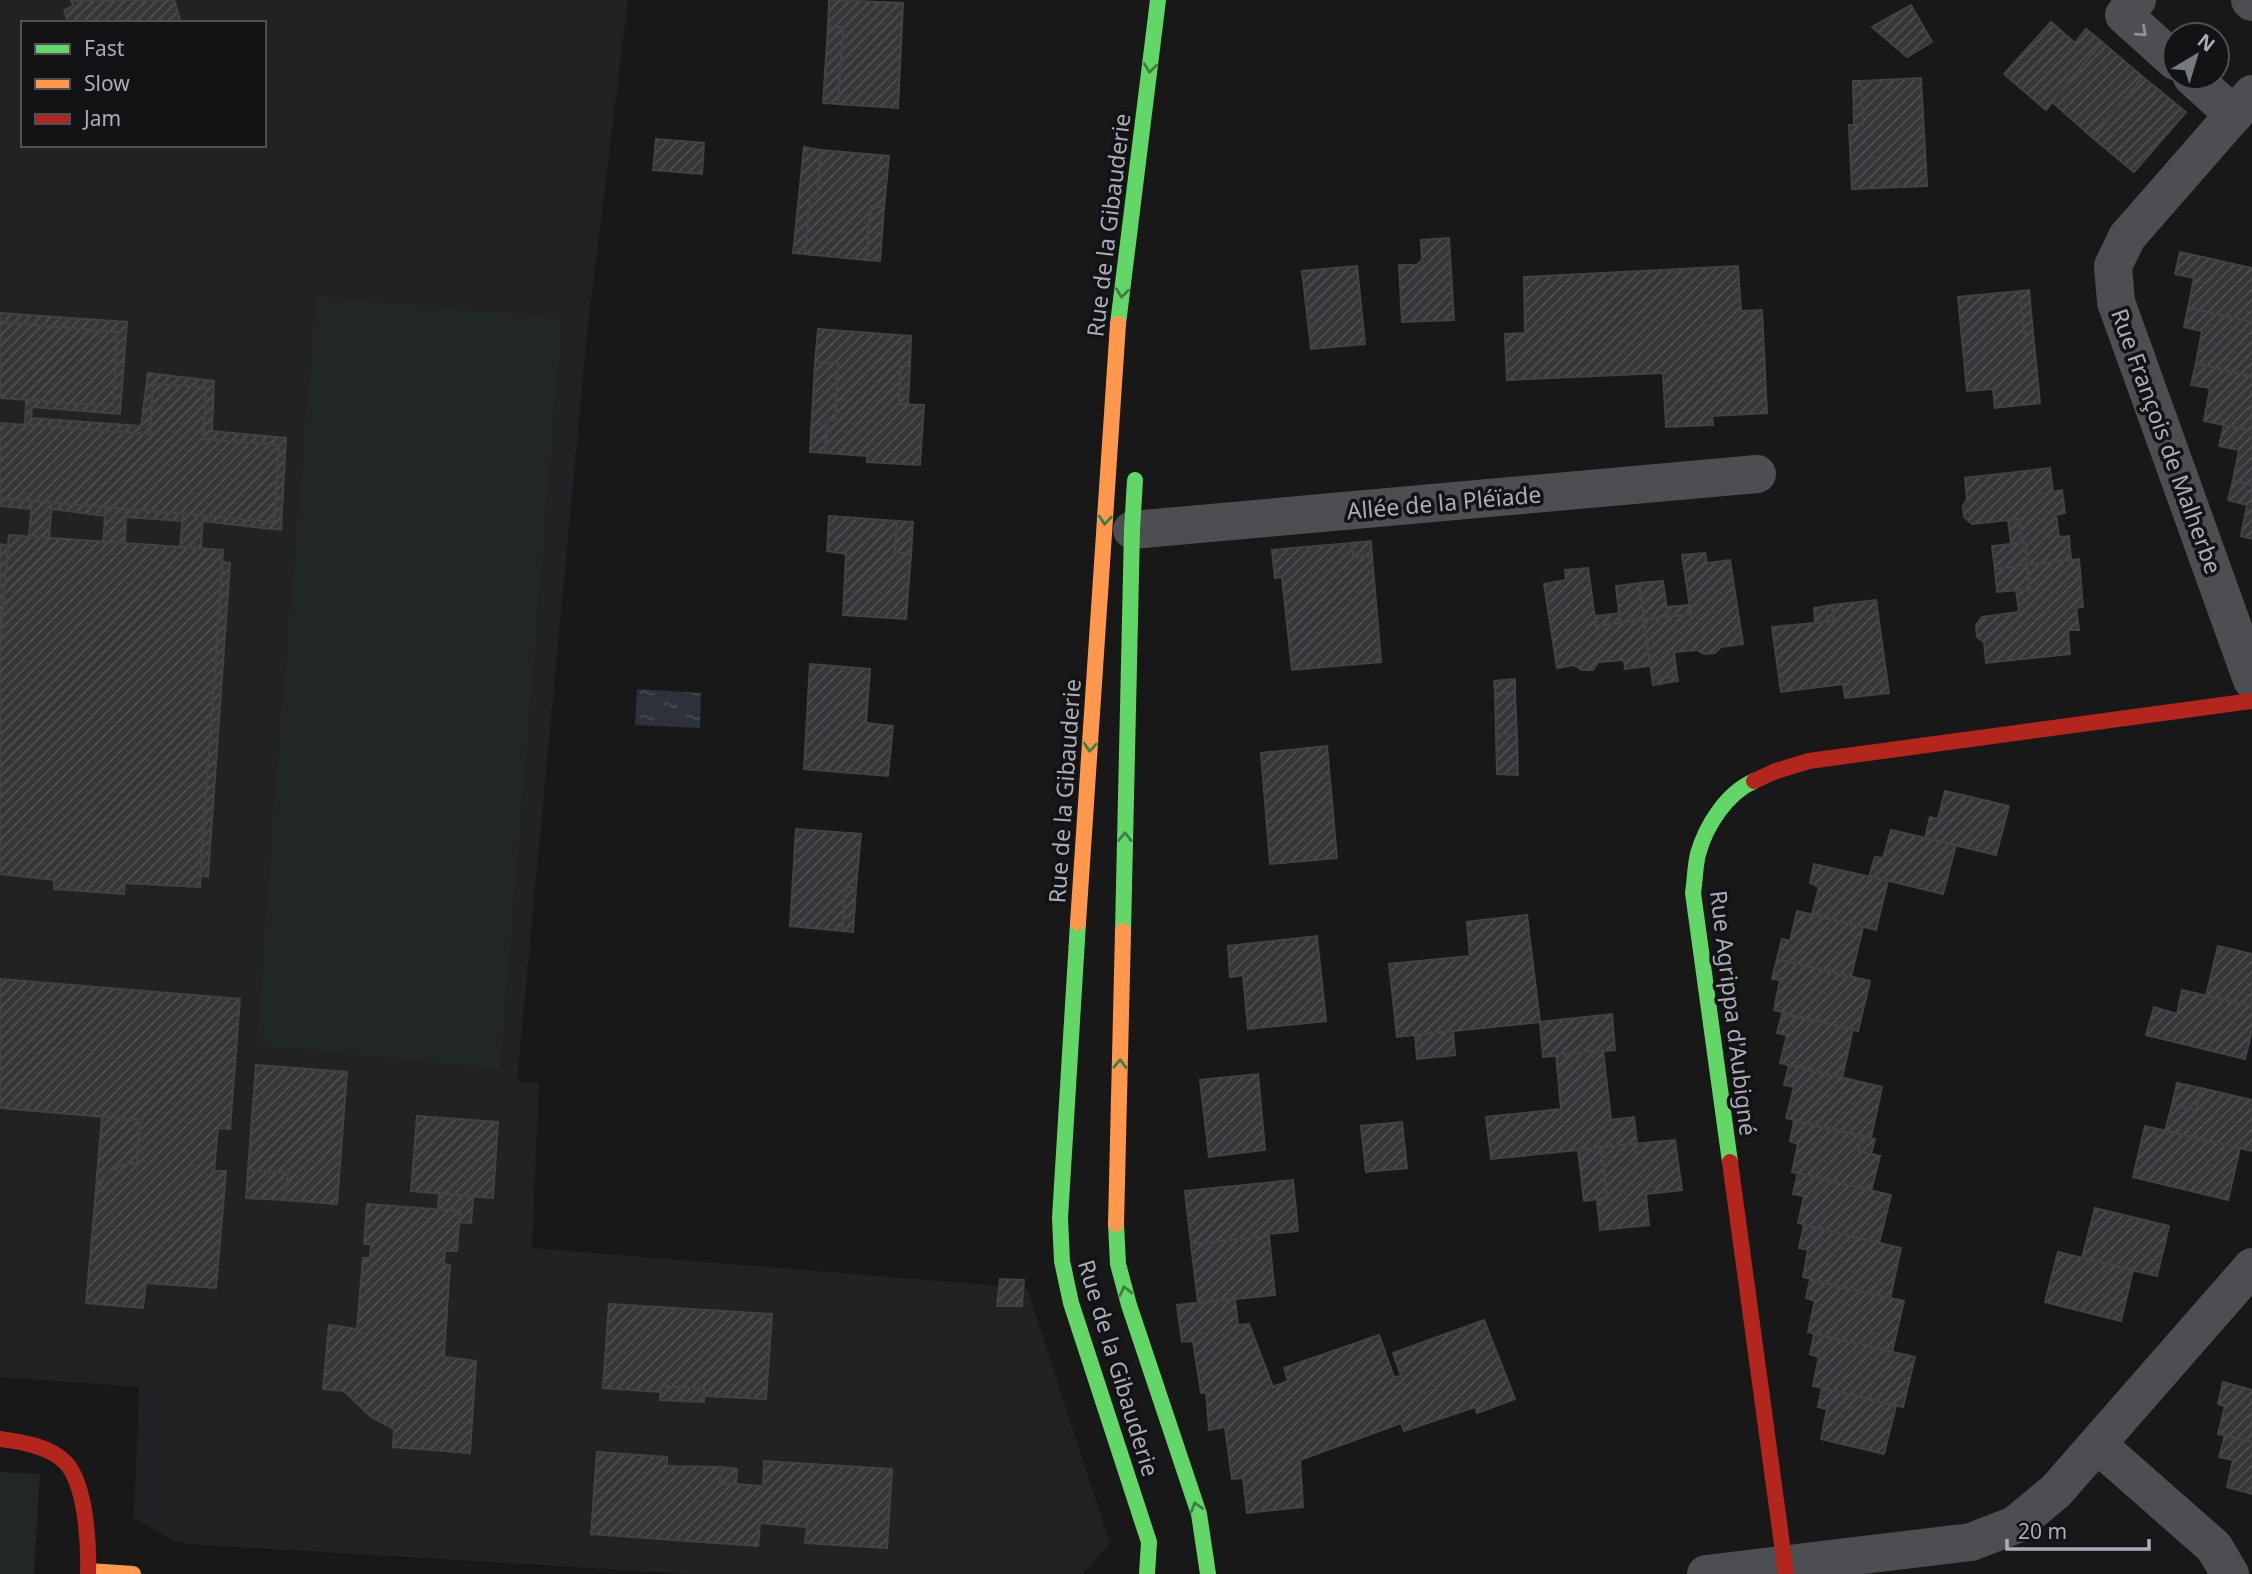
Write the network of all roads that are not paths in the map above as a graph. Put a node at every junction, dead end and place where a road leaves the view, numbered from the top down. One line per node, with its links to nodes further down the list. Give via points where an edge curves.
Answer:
1 (1158, 0): 17 (street, Rue de la Gibauderie, one-way to 17, via 1118,326 1060,1218 1062,1261 1071,1303 1149,1542)
2 (2137, 0): 3 (street, one-way to 3, via 2124,15)
3 (2161, 48)
4 (2218, 91): 5 (street, Rue François de Malherbe)
5 (2243, 104): 9 (street, Rue François de Malherbe, via 2127,237 2113,266 2116,302)
6 (1136, 463): 8 (street, Rue de la Gibauderie)
7 (1757, 474): 8 (street, Allée de la Pléïade)
8 (1132, 530): 18 (street, Rue de la Gibauderie, one-way to 8, via 1199,1514 1118,1264)
9 (2252, 680)
10 (2252, 702): 14 (street, Rue Agrippa d'Aubigné, via 1809,761 1742,786 1716,814 1698,854 1693,893)
11 (2252, 1267): 13 (street)
12 (0, 1439): 15 (street, via 25,1442 69,1465 83,1505)
13 (2098, 1445): 14 (street, via 2056,1491 2015,1525 1971,1542); 20 (street, via 2214,1548)
14 (1785, 1570): 19 (street)
15 (89, 1573): 16 (street)
16 (133, 1574)
17 (1147, 1574)
18 (1208, 1574)
19 (1706, 1574)
20 (2230, 1574)

